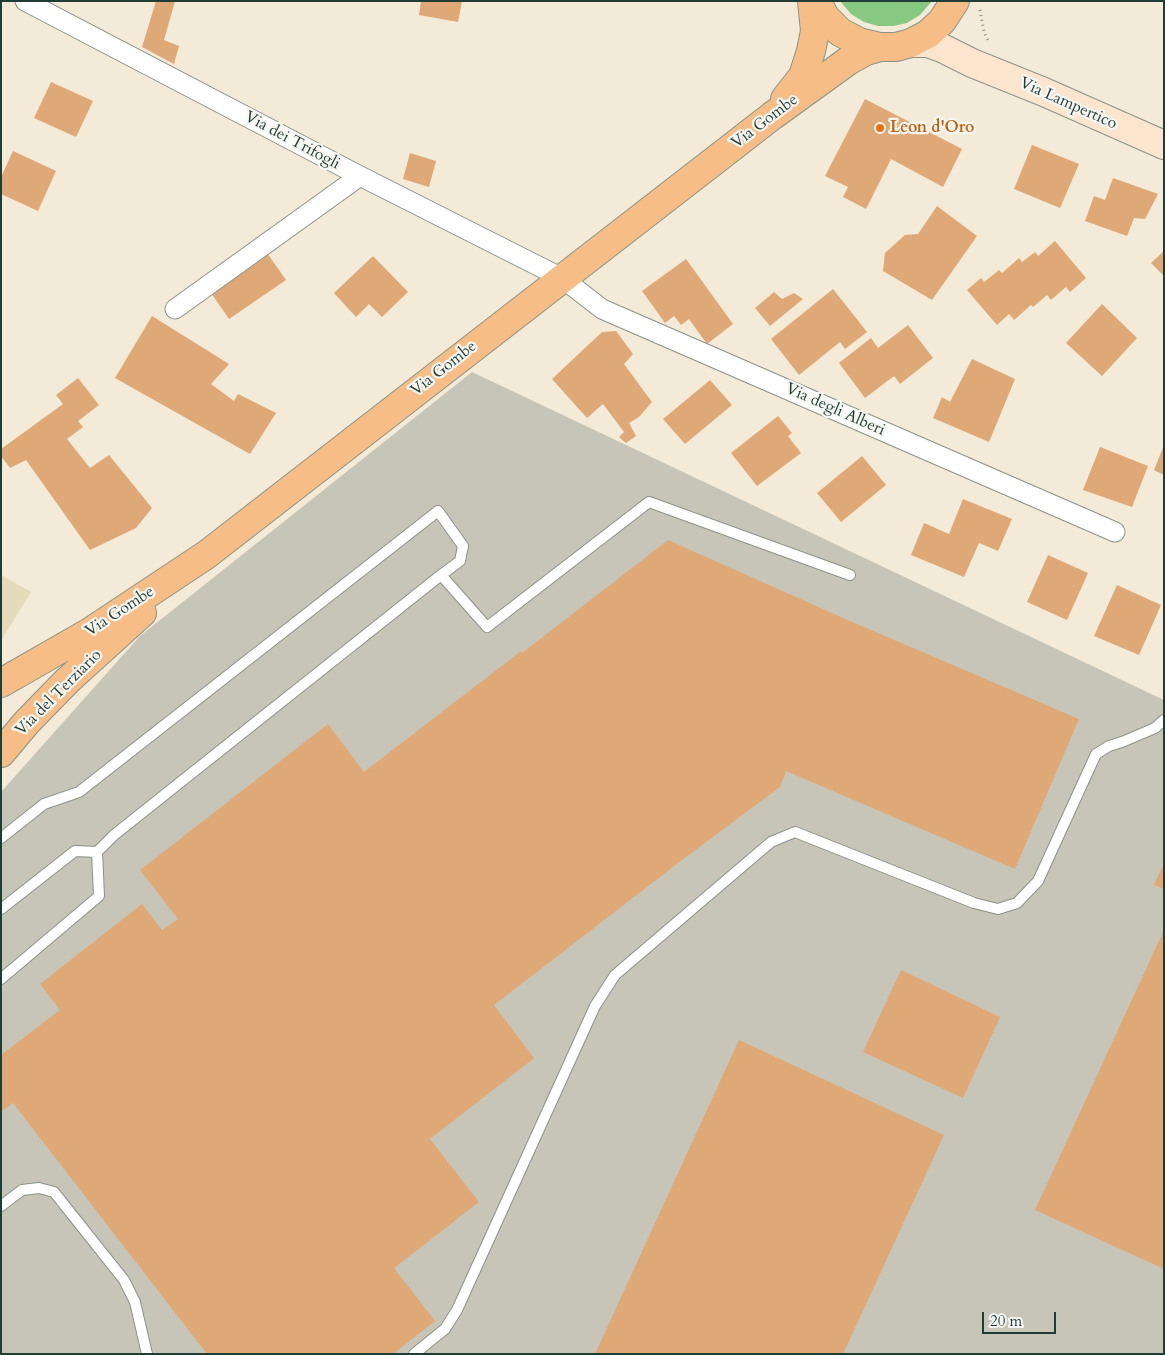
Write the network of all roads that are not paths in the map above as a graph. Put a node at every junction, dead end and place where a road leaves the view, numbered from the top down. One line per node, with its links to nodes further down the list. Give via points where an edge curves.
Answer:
1 (25, 1): 10 (street, Via dei Trifogli)
2 (812, 1): 8 (main road, via 815,32 806,67)
3 (817, 1): 6 (main road, via 825,16 840,32)
4 (954, 3): 5 (main road, via 942,21); 7 (street, via 951,26)
5 (911, 43): 6 (main road); 7 (street, Via Lampertico, via 928,43)
6 (880, 47): 8 (main road, Via Gombe, via 848,60)
7 (972, 64): 9 (street, Via Lampertico, via 1044,92)
8 (772, 116): 11 (main road, Via Gombe)
9 (1164, 146)
10 (360, 176): 11 (street, Via dei Trifogli); 12 (street)
11 (562, 278): 13 (street, Via degli Alberi, via 602,309); 14 (main road, Via Gombe)
12 (175, 308)
13 (1114, 532)
14 (206, 555): 17 (main road, Via Gombe, via 90,632); 19 (main road, Via del Terziario, via 67,681)
15 (441, 575): 16 (lane, via 487,627 649,502); 20 (lane, via 460,560 463,546 438,511 79,792 44,804); 21 (lane, via 114,835)
16 (850, 575)
17 (1, 683)
18 (1164, 720): 26 (lane, via 1155,728 1096,754 1038,881 1017,903 998,909 974,903 795,832 771,842 615,975 594,1006 457,1310 445,1329)
19 (1, 752)
20 (1, 838)
21 (97, 852): 22 (lane, via 75,851); 23 (lane, via 99,896)
22 (1, 909)
23 (1, 979)
24 (1, 1206): 25 (lane, via 22,1190 39,1188 54,1192 124,1280 135,1302)
25 (147, 1354)
26 (414, 1354)

